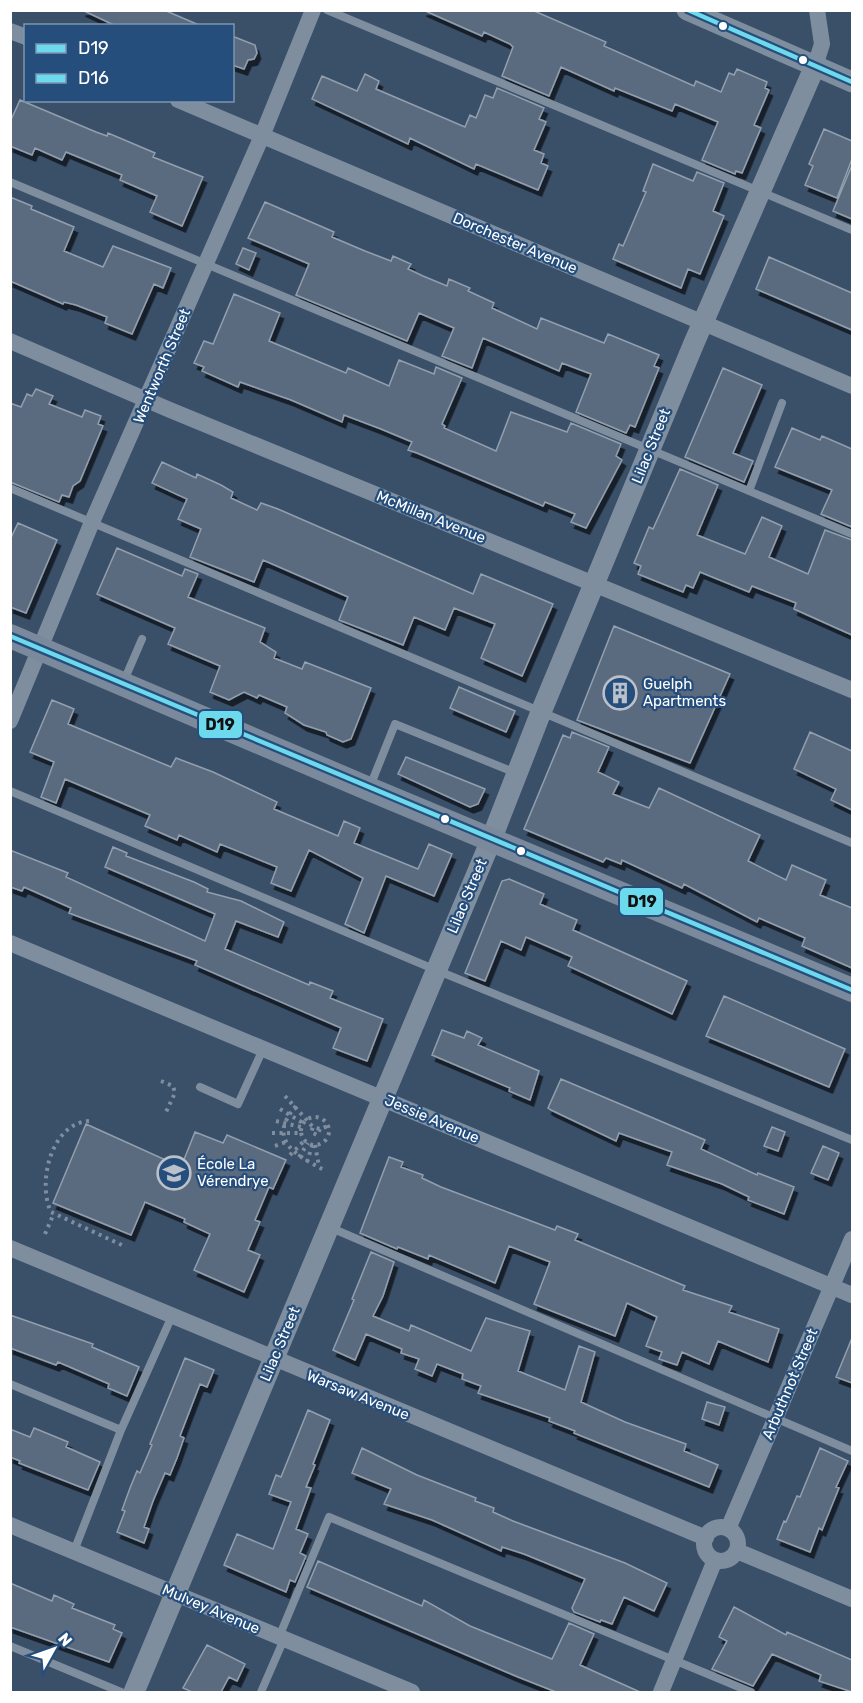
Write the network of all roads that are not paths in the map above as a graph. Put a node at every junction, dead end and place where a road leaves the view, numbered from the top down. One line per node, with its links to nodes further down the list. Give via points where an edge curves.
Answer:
1 (313, 10): 8 (street, Wentworth Street)
2 (327, 10): 10 (lane)
3 (687, 10): 5 (street)
4 (817, 10): 5 (street, via 822,44)
5 (815, 66): 6 (street); 10 (street, Lilac Street)
6 (852, 82)
7 (183, 102): 8 (street, Dorchester Avenue)
8 (262, 136): 12 (street, Wentworth Street); 13 (street, Dorchester Avenue)
9 (10, 182): 12 (lane)
10 (759, 190): 11 (lane); 13 (street, Lilac Street)
11 (852, 230)
12 (206, 264): 16 (street, Wentworth Street); 18 (lane)
13 (703, 322): 15 (street, Dorchester Avenue); 18 (street, Lilac Street)
14 (10, 341): 16 (street, McMillan Avenue)
15 (852, 386)
16 (146, 399): 21 (street, Wentworth Street); 23 (street, McMillan Avenue)
17 (783, 404): 20 (lane)
18 (649, 450): 20 (lane); 23 (street, Lilac Street)
19 (10, 488): 21 (lane)
20 (749, 491): 22 (lane)
21 (92, 522): 26 (street, Wentworth Street); 29 (lane)
22 (852, 534)
23 (594, 585): 28 (street, McMillan Avenue); 29 (street, Lilac Street)
24 (10, 636): 26 (main road)
25 (142, 639): 27 (lane)
26 (41, 648): 27 (main road); 30 (street, Wentworth Street)
27 (123, 683): 32 (main road)
28 (852, 690)
29 (541, 712): 31 (street, Lilac Street); 35 (lane)
30 (10, 721)
31 (516, 772): 32 (lane, via 395,724); 34 (street, Lilac Street)
32 (369, 789): 34 (main road)
33 (10, 791): 37 (lane)
34 (491, 840): 37 (street, Lilac Street); 38 (main road)
35 (852, 843)
36 (10, 943): 39 (street, Jessie Avenue)
37 (436, 970): 41 (street, Lilac Street); 42 (lane)
38 (852, 990)
39 (263, 1048): 40 (lane, via 238,1104); 41 (street, Jessie Avenue)
40 (200, 1087)
41 (381, 1098): 43 (street, Lilac Street); 46 (street, Jessie Avenue)
42 (852, 1140)
43 (329, 1227): 49 (street, Lilac Street); 51 (lane)
44 (852, 1239): 46 (street, Arbuthnot Street)
45 (10, 1248): 48 (street, Warsaw Avenue)
46 (831, 1287): 47 (street, Jessie Avenue); 51 (street, Arbuthnot Street)
47 (852, 1295)
48 (172, 1316): 49 (street, Warsaw Avenue); 52 (lane)
49 (274, 1360): 56 (street, Warsaw Avenue); 60 (street, Lilac Street)
50 (10, 1384): 52 (lane)
51 (775, 1419): 53 (lane); 55 (street, Arbuthnot Street)
52 (121, 1430): 57 (lane)
53 (852, 1451)
54 (10, 1525): 57 (street, Mulvey Avenue)
55 (728, 1529): 56 (street, via 713,1530); 58 (street, via 738,1541)
56 (706, 1538): 59 (street, via 705,1548)
57 (74, 1551): 60 (street, Mulvey Avenue)
58 (737, 1551): 59 (street, via 726,1561); 61 (street)
59 (715, 1560): 64 (street)
60 (175, 1593): 62 (street, Mulvey Avenue); 66 (street, Lilac Street)
61 (852, 1599)
62 (281, 1638): 64 (lane, via 329,1517); 67 (lane); 68 (street, Mulvey Avenue)
63 (10, 1646): 65 (lane)
64 (675, 1660): 69 (street); 70 (lane)
65 (121, 1692)
66 (134, 1692)
67 (261, 1692)
68 (412, 1692)
69 (661, 1692)
70 (751, 1692)

